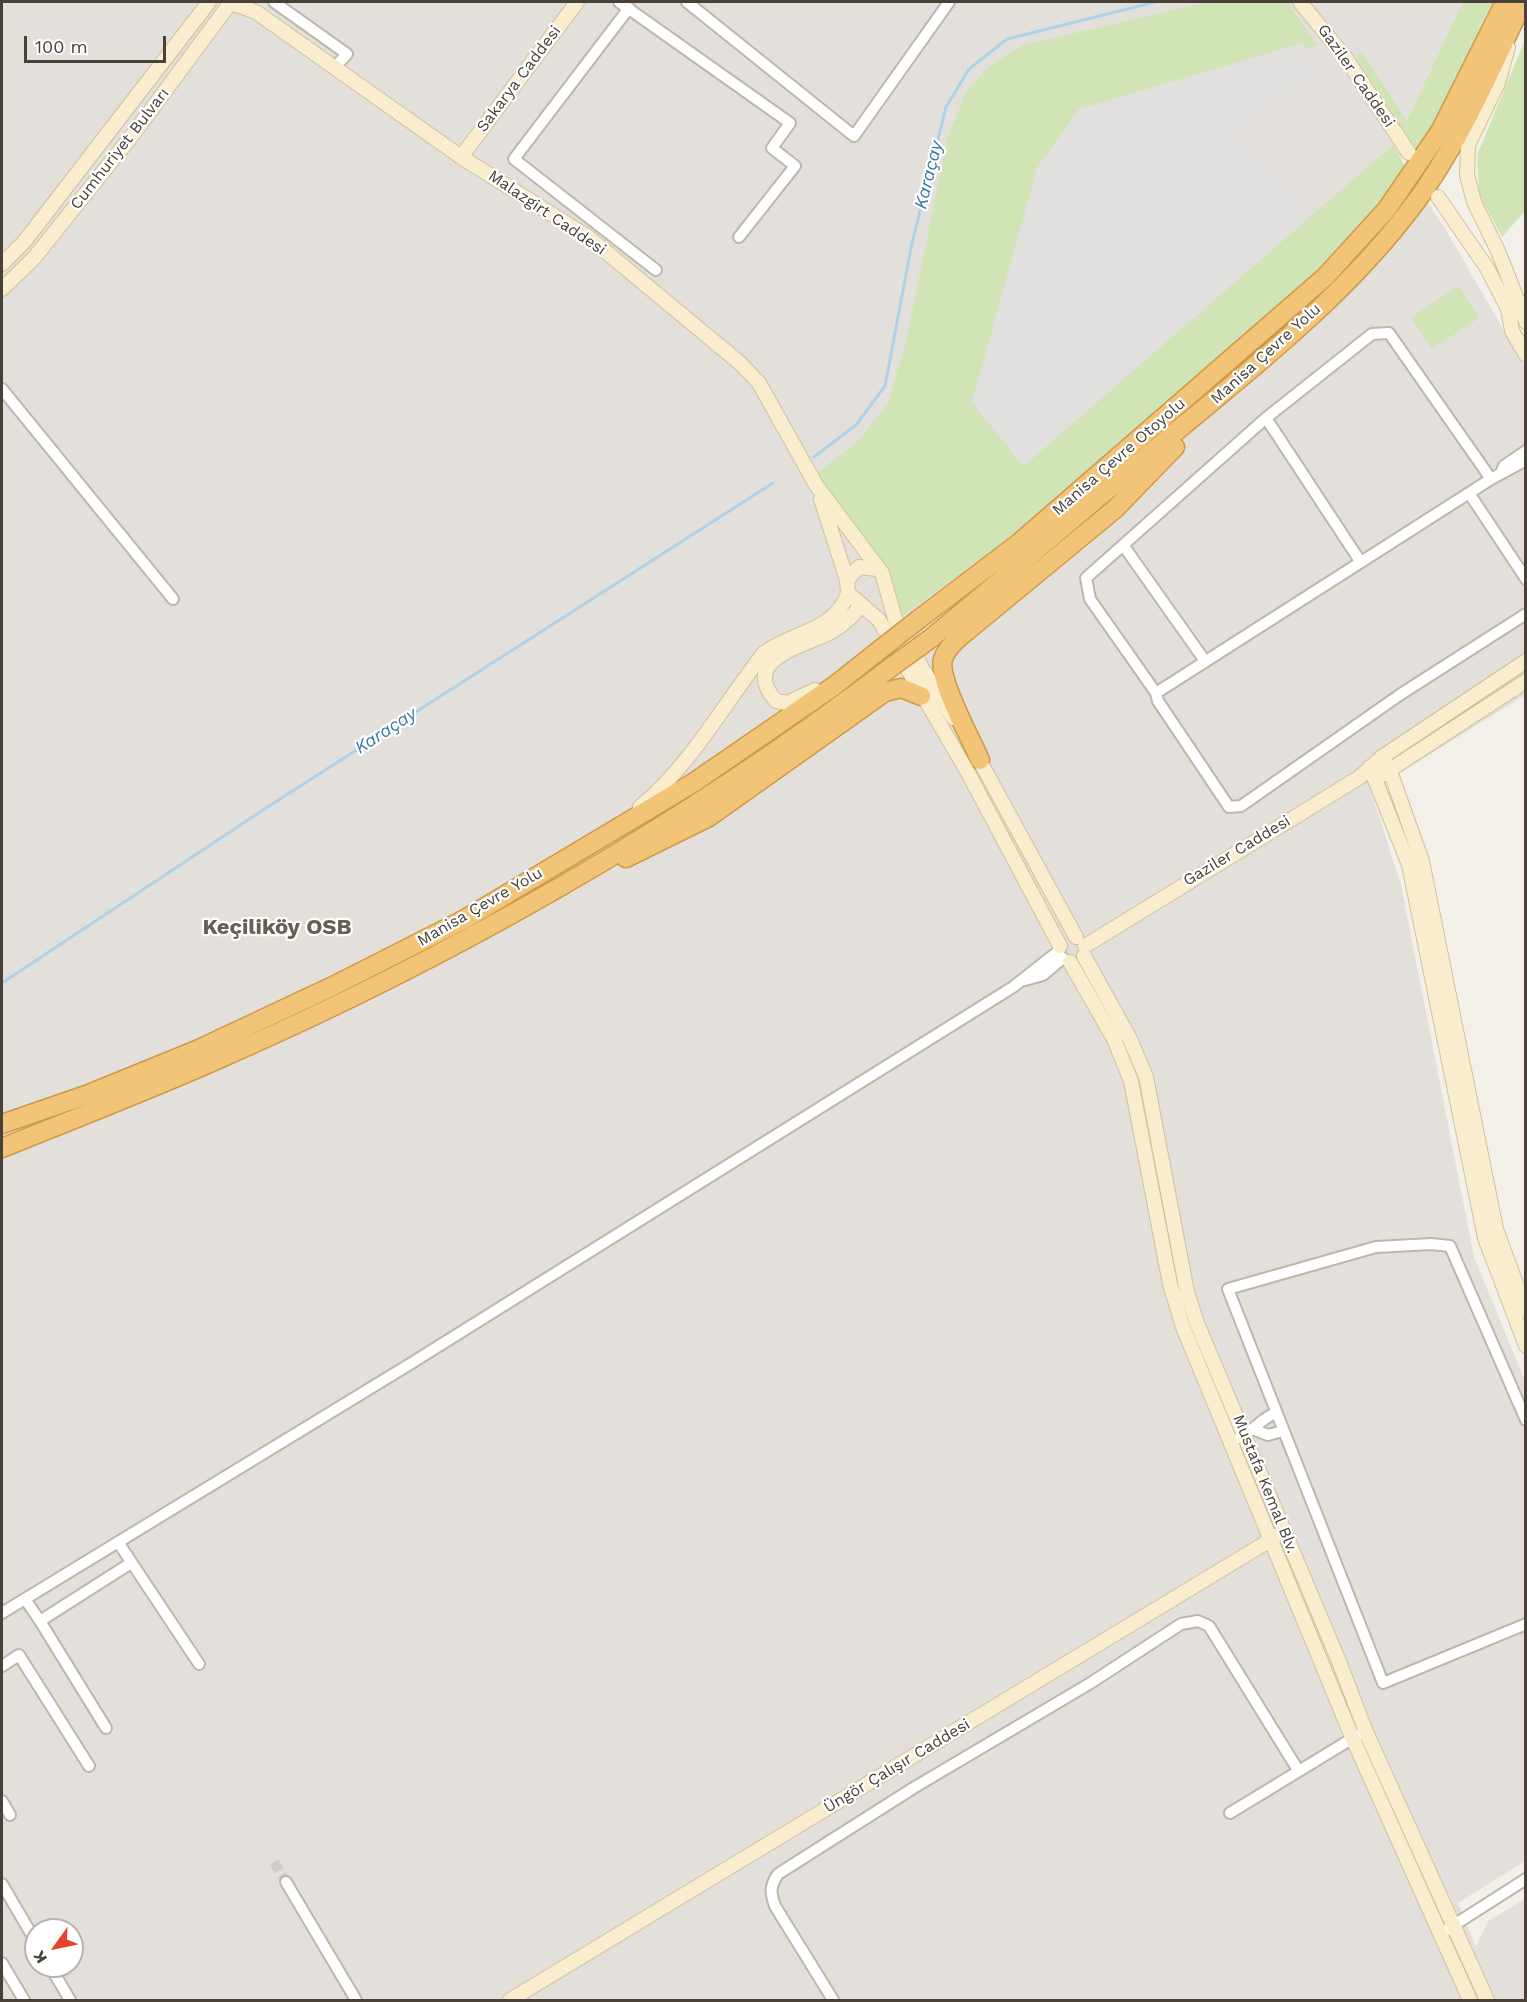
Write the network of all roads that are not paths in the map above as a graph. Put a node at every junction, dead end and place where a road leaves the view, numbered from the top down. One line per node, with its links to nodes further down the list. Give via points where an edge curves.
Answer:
1 (209, 2): 13 (street, Cumhuriyet Bulvarı)
2 (229, 2): 10 (street, Malazgirt Caddesi); 14 (street, Cumhuriyet Bulvarı)
3 (274, 2): 12 (street, via 348,54)
4 (578, 2): 16 (street, Sakarya Caddesi)
5 (620, 2): 11 (street)
6 (687, 2): 7 (street, via 854,136)
7 (950, 2)
8 (1299, 2): 15 (street, Gaziler Caddesi, via 1345,57)
9 (1515, 5): 23 (street, via 1498,83 1468,145 1467,176 1474,202); 25 (highway, Manisa Çevre Yolu, via 1489,78 1426,187 1378,248); 43 (highway, Manisa Çevre Otoyolu, via 1441,130 1387,209 1307,292 1019,543)
10 (253, 7): 12 (street, Malazgirt Caddesi)
11 (629, 8): 18 (street, via 790,123 772,148 795,166); 20 (street, via 514,159)
12 (334, 68): 16 (street, Malazgirt Caddesi)
13 (115, 124): 14 (street); 19 (street, Cumhuriyet Bulvarı, via 24,242)
14 (131, 137): 21 (street, Cumhuriyet Bulvarı, via 34,258)
15 (1409, 153)
16 (461, 157): 32 (street, Malazgirt Caddesi, via 588,237 740,363 759,383)
17 (1438, 197): 22 (street, via 1487,268)
18 (739, 237)
19 (2, 264)
20 (656, 270)
21 (2, 289)
22 (1508, 309): 23 (street); 24 (street, via 1512,331)
23 (1526, 324)
24 (1526, 355)
25 (1252, 368): 51 (highway, via 1115,509 953,643 943,659 942,675); 55 (highway, Manisa Çevre Yolu, bridge, via 930,639 733,780)
26 (2, 389): 40 (street)
27 (1266, 418): 31 (street, via 1372,334 1389,333); 34 (street); 35 (street)
28 (1526, 451): 30 (street, via 1504,465)
29 (1526, 460): 30 (street)
30 (1501, 473): 31 (street)
31 (1491, 479): 33 (street)
32 (816, 485): 36 (street); 38 (street)
33 (1469, 492): 35 (street); 37 (street)
34 (1123, 545): 45 (street); 48 (street, via 1086,578 1090,599)
35 (1360, 561): 45 (street)
36 (877, 569): 38 (street, via 859,567); 39 (street, via 885,579)
37 (1526, 579)
38 (848, 586): 41 (street); 54 (street, via 836,615 764,653 660,791)
39 (885, 591): 41 (street, via 873,603); 51 (street, Mustafa Kemal Blv., via 921,668)
40 (173, 599)
41 (861, 604): 44 (street, via 849,620 770,663 765,684 776,701 787,703); 49 (street, Mustafa Kemal Blv., via 879,620)
42 (1526, 614): 48 (street, via 1401,694 1240,806 1230,807 1222,798)
43 (919, 619): 44 (highway, Manisa Çevre Yolu, bridge)
44 (865, 660): 54 (highway, Manisa Çevre Yolu, via 834,686 693,783)
45 (1205, 661): 48 (street)
46 (1526, 661): 50 (street, Gaziler Caddesi)
47 (1526, 681): 52 (street, Gaziler Caddesi)
48 (1156, 693)
49 (921, 696): 55 (highway, via 901,688 885,692 709,817); 57 (street, Mustafa Kemal Blv., via 967,771)
50 (1382, 757): 52 (street); 53 (street, Gaziler Caddesi)
51 (980, 760): 56 (street, Mustafa Kemal Blv.)
52 (1390, 771): 53 (street, Gaziler Caddesi); 60 (street, via 1422,861 1496,1229)
53 (1369, 774): 56 (street, Gaziler Caddesi); 60 (street, via 1409,865 1485,1238)
54 (561, 861): 58 (highway, Manisa Çevre Yolu, via 465,919 333,986 199,1049)
55 (566, 883): 59 (highway, Manisa Çevre Yolu, via 381,982 207,1065)
56 (1081, 944): 57 (street, via 1065,940); 57 (street, via 1079,960); 65 (street, Mustafa Kemal Blv., via 1146,1077 1187,1292)
57 (1064, 954): 66 (street, Mustafa Kemal Blv., via 1114,1039 1131,1081 1175,1303); 69 (street)
58 (2, 1124)
59 (2, 1148)
60 (1520, 1304): 61 (street)
61 (1526, 1346)
62 (1276, 1413): 63 (street, via 1228,1289 1376,1247 1431,1244 1450,1246); 64 (street); 65 (street, via 1264,1417)
63 (1526, 1420)
64 (1283, 1431): 65 (street, via 1268,1435); 74 (street, via 1383,1683)
65 (1250, 1432): 66 (street); 67 (street, Mustafa Kemal Blv.)
66 (1230, 1441): 68 (street, Mustafa Kemal Blv.)
67 (1284, 1533): 68 (street, Üngör Çalışır Caddesi); 78 (street, Mustafa Kemal Blv.)
68 (1269, 1539): 79 (street, Mustafa Kemal Blv.); 96 (street, Üngör Çalışır Caddesi)
69 (118, 1542): 70 (street); 71 (street)
70 (131, 1563): 73 (street); 75 (street)
71 (25, 1599): 72 (street); 73 (street)
72 (2, 1613)
73 (40, 1621): 77 (street)
74 (1526, 1624)
75 (198, 1664)
76 (2, 1666): 80 (street, via 19,1655)
77 (106, 1728)
78 (1366, 1732): 79 (street); 89 (street, Mustafa Kemal Blv.)
79 (1352, 1737): 81 (street); 90 (street, Mustafa Kemal Blv.)
80 (89, 1766)
81 (1298, 1770): 83 (street); 97 (street, via 1209,1626 1198,1621 1181,1624 778,1874 770,1893 775,1906)
82 (2, 1801): 84 (street)
83 (1230, 1813)
84 (10, 1815)
85 (1526, 1879): 89 (street)
86 (286, 1882): 95 (street)
87 (2, 1884): 88 (street)
88 (24, 1922)
89 (1452, 1926): 90 (street); 99 (street, Mustafa Kemal Blv.)
90 (1440, 1934): 98 (street, Mustafa Kemal Blv.)
91 (2, 1963): 93 (street)
92 (57, 1978): 94 (street)
93 (24, 2001)
94 (70, 2001)
95 (356, 2001)
96 (510, 2001)
97 (833, 2001)
98 (1470, 2001)
99 (1487, 2001)

